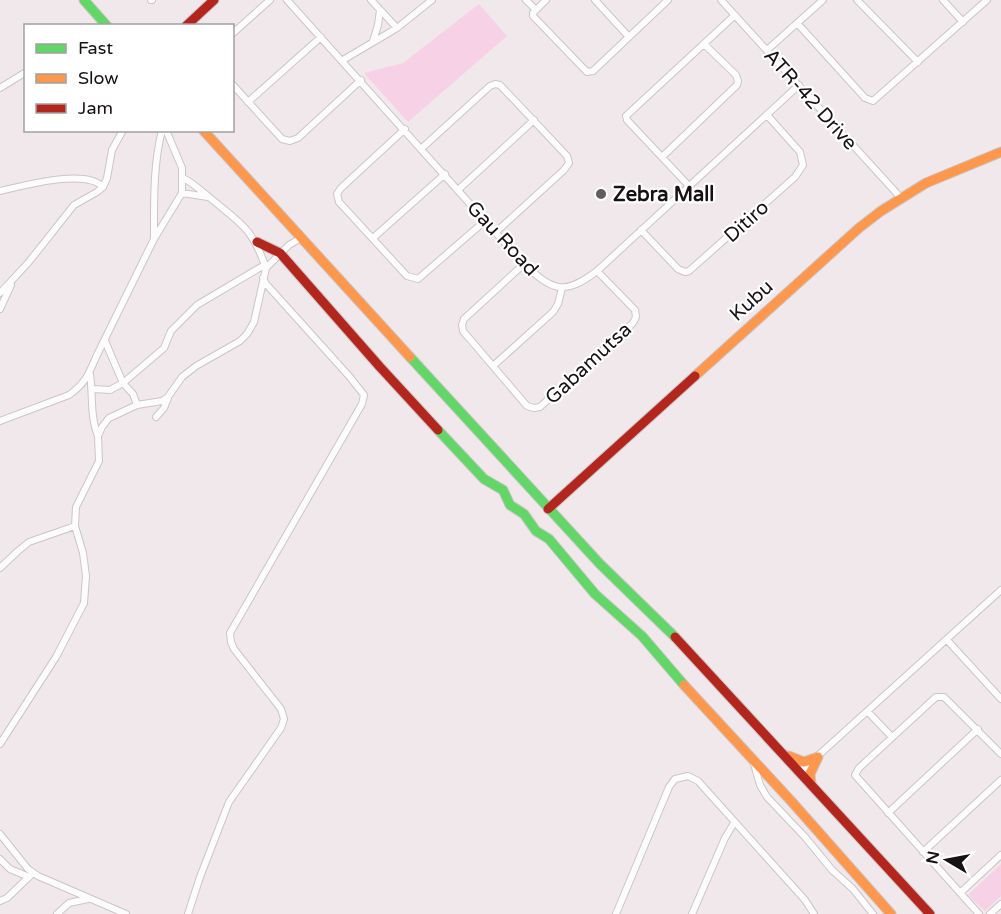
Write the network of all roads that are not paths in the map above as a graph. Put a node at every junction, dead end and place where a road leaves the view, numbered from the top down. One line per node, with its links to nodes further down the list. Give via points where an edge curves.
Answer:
1 (84, 0): 21 (main road)
2 (214, 0): 22 (main road)
3 (270, 0): 24 (street)
4 (287, 0): 25 (street, Gau Road)
5 (370, 0): 16 (street)
6 (432, 0): 23 (street)
7 (526, 0): 17 (street)
8 (546, 0): 17 (street)
9 (595, 0): 26 (street)
10 (668, 0): 26 (street)
11 (721, 0): 18 (street, ATR-42 Drive)
12 (823, 0): 20 (street)
13 (858, 0): 31 (street)
14 (943, 0): 19 (street)
15 (987, 0): 19 (street)
16 (380, 10): 23 (street); 27 (street)
17 (536, 10): 26 (street, via 533,16 586,72 593,71)
18 (735, 15): 28 (street); 29 (street, ATR-42 Drive)
19 (963, 22): 31 (street)
20 (797, 23): 29 (street); 31 (street, via 867,100 877,99)
21 (105, 24)
22 (188, 24)
23 (397, 28): 27 (street)
24 (234, 32)
25 (321, 37): 30 (street, Gau Road); 37 (street)
26 (628, 37)
27 (372, 41): 30 (street)
28 (704, 44): 47 (street, via 736,75 737,85); 47 (street, via 626,116)
29 (767, 50): 34 (street, ATR-42 Drive)
30 (343, 60): 33 (street, Gau Road)
31 (918, 62)
32 (24, 73): 36 (street)
33 (361, 80): 37 (street, via 290,141 282,139); 40 (street, Gau Road)
34 (799, 85): 38 (street); 56 (street, ATR-42 Drive)
35 (234, 86): 37 (street)
36 (0, 88)
37 (248, 102)
38 (767, 115): 50 (street); 58 (street, Ditiro, via 800,152 802,165 795,177 689,271 678,269)
39 (534, 120): 45 (street, via 495,84); 52 (street); 59 (street, via 569,163)
40 (405, 129): 45 (street, Gau Road); 61 (street, via 337,194 339,202)
41 (122, 132): 51 (street, via 112,150)
42 (163, 132): 62 (street, via 154,183)
43 (165, 132): 49 (street)
44 (205, 132): 60 (main road)
45 (422, 148): 48 (street, Gau Road)
46 (1001, 152): 56 (main road, Kubu, via 936,178)
47 (662, 157): 50 (street)
48 (445, 174): 52 (street, Gau Road); 61 (street)
49 (183, 177): 54 (street); 55 (street)
50 (689, 186): 58 (street)
51 (103, 187): 53 (street, via 96,181 77,178); 69 (street, via 74,205)
52 (459, 189): 57 (street, Gau Road)
53 (0, 191)
54 (182, 193): 55 (street); 62 (street)
55 (208, 197): 63 (street, via 233,215)
56 (901, 198): 83 (main road, Kubu, via 837,247)
57 (486, 220): 59 (street, Gau Road); 61 (street, via 418,279 406,276)
58 (641, 230): 67 (street)
59 (496, 232): 65 (street, Gau Road)
60 (301, 238): 64 (street); 84 (main road)
61 (373, 238)
62 (154, 239): 73 (street)
63 (257, 243): 64 (main road); 66 (street)
64 (280, 253): 66 (street); 98 (main road, via 446,439 484,479 502,490 510,505 549,538 595,594 642,636)
65 (524, 264): 70 (street, Gau Road, via 547,284); 74 (street, Gabamutsa, via 462,325 463,332)
66 (266, 268): 68 (street); 76 (street, via 255,270 197,305 171,331 164,348)
67 (597, 271): 70 (street, via 573,286); 74 (street, Gabamutsa, via 635,310 633,323 540,407 527,406)
68 (263, 278): 78 (street, via 254,322 247,334 182,377); 119 (street, via 364,395 230,633 234,649 281,709 284,719 277,737 229,802)
69 (14, 279): 71 (street); 72 (street)
70 (562, 288): 74 (street, via 553,312)
71 (0, 293)
72 (0, 309)
73 (105, 341): 75 (street); 76 (street)
74 (493, 366)
75 (90, 374): 77 (street); 81 (street, via 69,395)
76 (123, 383): 77 (street, via 110,390); 79 (street)
77 (93, 389): 82 (street)
78 (168, 397): 79 (street); 80 (street)
79 (137, 405): 82 (street, via 109,418)
80 (156, 417)
81 (0, 421)
82 (98, 436): 86 (street, via 99,461 76,507)
83 (562, 495): 84 (main road, Kubu); 85 (main road, via 557,513)
84 (548, 509): 85 (main road)
85 (561, 523): 95 (main road, via 694,656)
86 (75, 526): 87 (street, via 29,542); 94 (street, via 86,576 84,603 56,657)
87 (0, 568)
88 (1001, 590): 89 (street)
89 (946, 640): 90 (street); 91 (street)
90 (1001, 699)
91 (868, 712): 93 (street); 97 (street)
92 (978, 729): 93 (street, via 940,696); 96 (street); 104 (street)
93 (891, 736): 104 (street, via 855,775)
94 (0, 744)
95 (782, 752): 97 (main road, via 801,762); 99 (main road)
96 (1001, 754)
97 (818, 757): 99 (street); 102 (main road, via 810,774)
98 (753, 760): 100 (main road); 103 (street)
99 (800, 772): 102 (main road)
100 (770, 778): 103 (street); 107 (main road)
101 (1001, 780): 108 (street)
102 (811, 784): 125 (main road)
103 (760, 785): 110 (street)
104 (888, 813): 108 (street)
105 (734, 823): 120 (street, via 698,781 688,776 675,779); 121 (street); 122 (street)
106 (0, 834): 112 (street)
107 (832, 847): 110 (street); 124 (main road)
108 (923, 852): 113 (street)
109 (1001, 855): 113 (street)
110 (820, 856): 123 (street)
111 (0, 859): 112 (street, via 10,869)
112 (31, 875): 114 (street); 115 (street)
113 (960, 893): 126 (street)
114 (88, 899): 117 (street, via 69,903); 118 (street)
115 (0, 902)
116 (1001, 904): 127 (street)
117 (57, 914)
118 (126, 914)
119 (188, 914)
120 (616, 914)
121 (693, 914)
122 (814, 914)
123 (873, 914)
124 (891, 914)
125 (930, 914)
126 (979, 914)
127 (990, 914)

